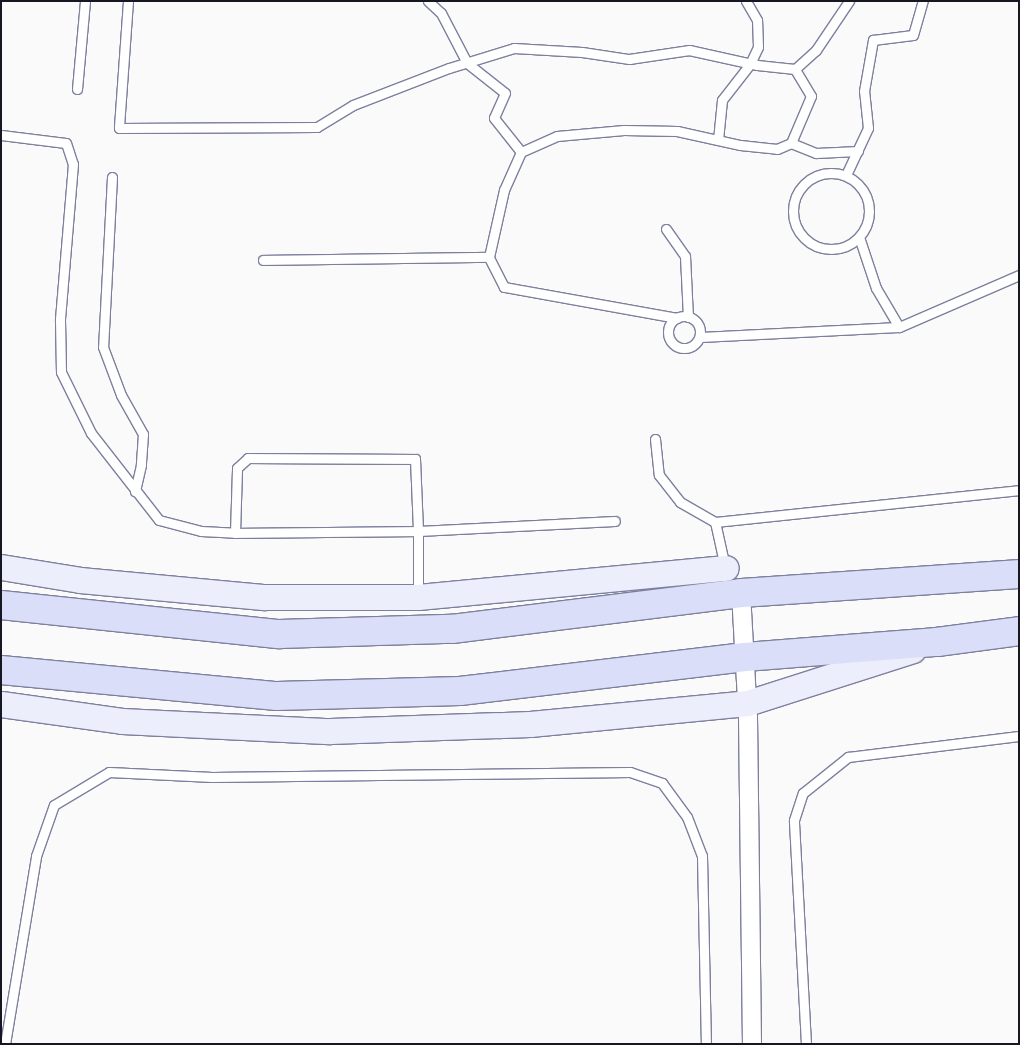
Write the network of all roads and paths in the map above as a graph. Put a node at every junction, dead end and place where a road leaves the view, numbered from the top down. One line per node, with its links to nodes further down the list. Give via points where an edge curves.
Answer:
1 (85, 1): 10 (lane)
2 (128, 1): 7 (lane, via 119,128 317,127 353,105)
3 (428, 1): 7 (lane, via 441,13)
4 (746, 1): 8 (lane, via 757,20 758,47)
5 (849, 1): 9 (lane, via 816,50)
6 (923, 1): 14 (lane, via 913,35 873,40 864,91 868,128)
7 (467, 63): 8 (lane, via 514,48 629,59 689,50); 15 (lane, via 505,93 494,118)
8 (750, 64): 9 (lane); 12 (lane, via 722,100)
9 (795, 69): 13 (lane, via 811,96)
10 (77, 89)
11 (1, 135): 29 (lane, via 66,143 72,164 60,320 61,372 91,433)
12 (718, 140): 13 (lane, via 777,149); 15 (lane, via 677,130 624,130 557,136)
13 (791, 143): 14 (lane, via 816,153)
14 (858, 151): 16 (lane)
15 (520, 152): 20 (lane, via 504,190)
16 (846, 175): 19 (lane, via 865,191 869,203 866,227); 19 (lane, via 822,174 801,188 793,212 802,236 824,248 849,245)
17 (112, 177): 29 (lane, via 103,347 120,395 143,434)
18 (666, 229): 23 (lane, via 685,256)
19 (859, 237): 25 (lane, via 876,288)
20 (489, 258): 21 (lane); 24 (lane, via 504,287)
21 (263, 260)
22 (1019, 275): 25 (lane)
23 (688, 317): 24 (lane); 26 (lane, via 699,327)
24 (677, 318): 26 (lane, via 668,330 674,344 688,348)
25 (899, 327): 26 (lane)
26 (700, 337)
27 (655, 439): 31 (lane, via 659,475 680,502)
28 (1019, 490): 31 (lane)
29 (135, 491): 33 (lane, via 159,520 201,531)
30 (615, 521): 32 (lane)
31 (715, 522): 37 (lane)
32 (418, 531): 33 (lane); 33 (lane, via 415,459 248,458 237,468); 39 (lane)
33 (235, 532)
34 (1019, 556): 38 (main road, via 907,571)
35 (1, 567): 39 (street, via 80,580 264,597)
36 (1019, 574): 38 (main road)
37 (730, 583): 38 (main road); 39 (street); 40 (main road, via 452,629 279,634); 44 (street)
38 (846, 584)
39 (418, 597)
40 (1, 605)
41 (1019, 631): 43 (main road)
42 (1019, 641): 43 (main road)
43 (937, 642): 44 (main road); 46 (street)
44 (745, 656): 45 (main road, via 460,691 277,696); 46 (street)
45 (1, 670)
46 (747, 702): 47 (street, via 530,724 330,731 122,721); 51 (street)
47 (1, 704)
48 (1019, 736): 52 (lane, via 848,757 803,793 794,820)
49 (5, 1044): 50 (lane, via 36,856 54,805 109,772 212,777 630,772 662,783 687,817 702,856)
50 (706, 1044)
51 (752, 1044)
52 (806, 1044)

